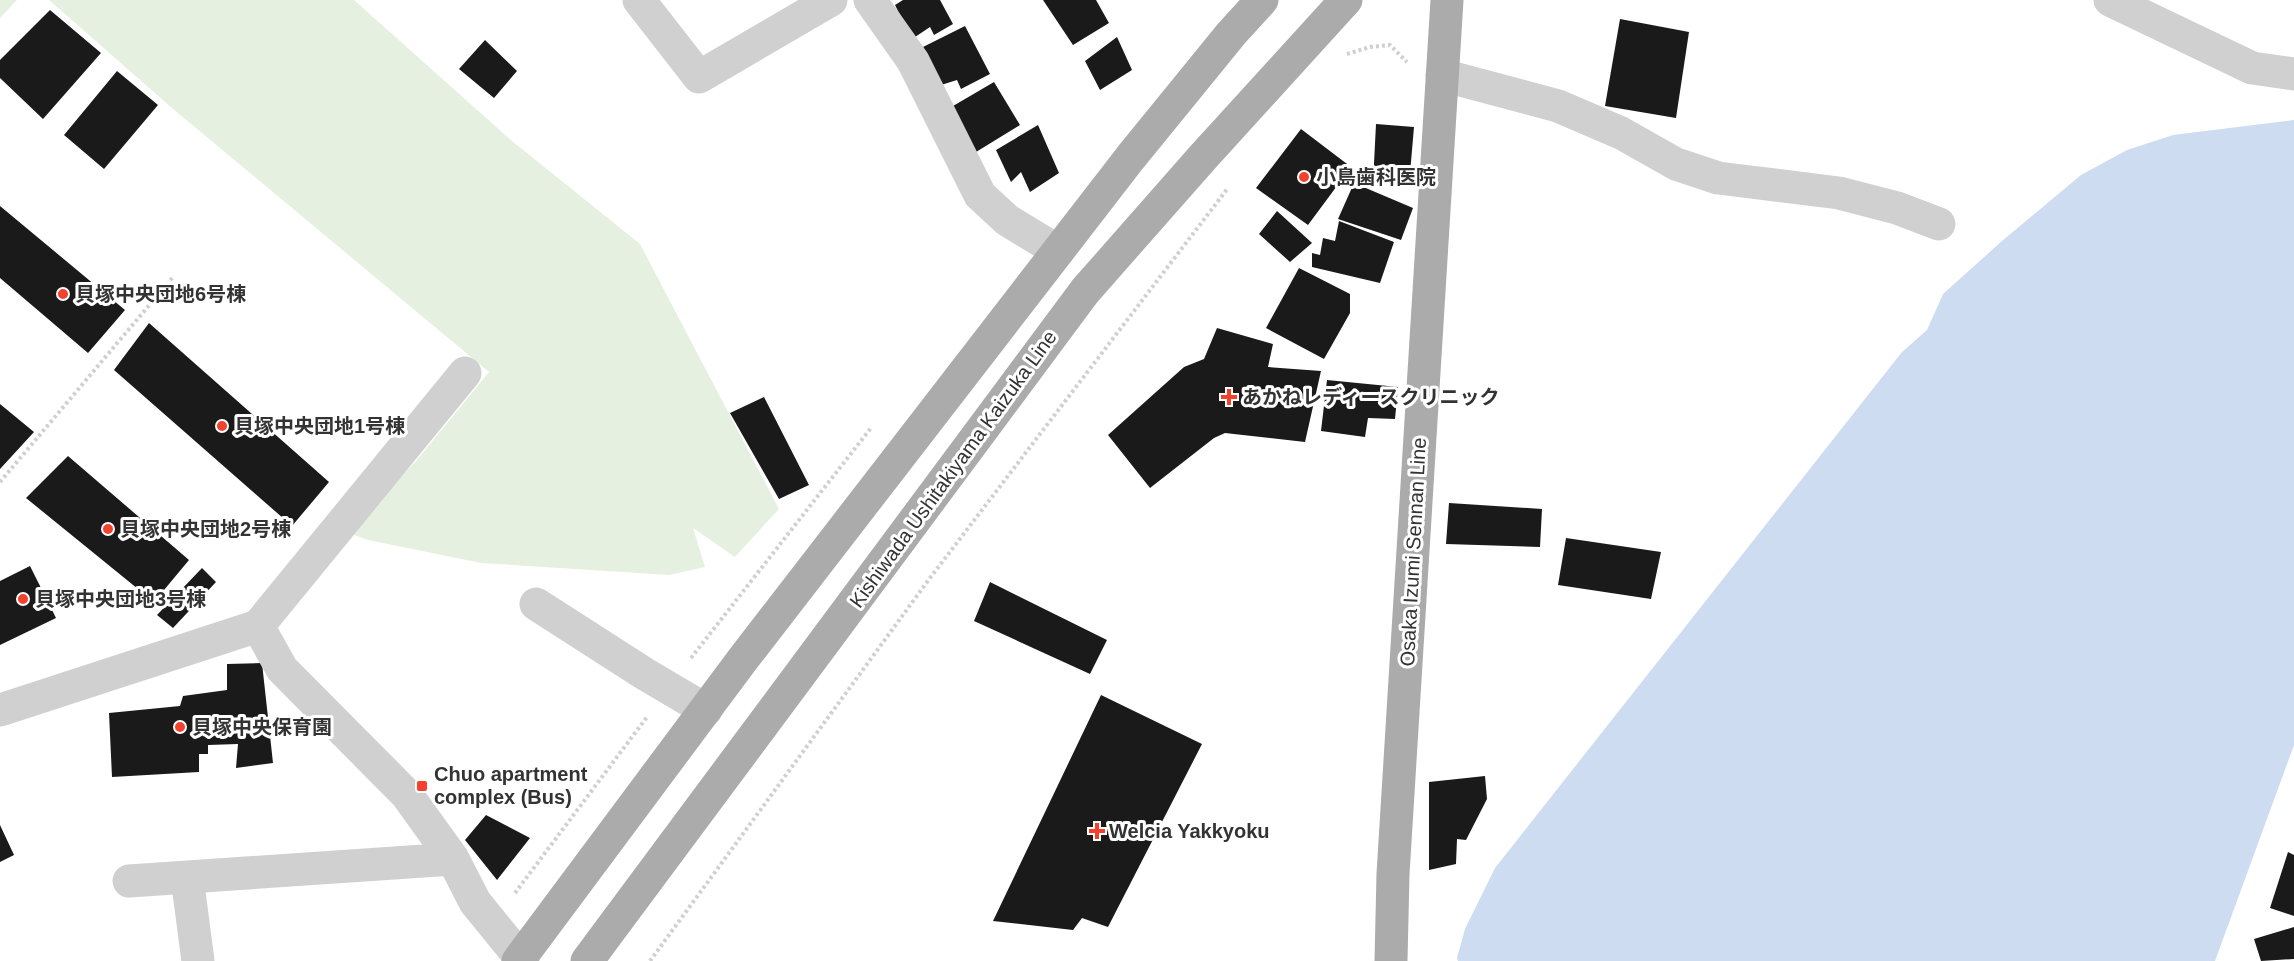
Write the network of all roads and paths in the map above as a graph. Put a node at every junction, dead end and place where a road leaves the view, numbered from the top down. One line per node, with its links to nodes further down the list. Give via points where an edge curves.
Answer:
1 (639, 0): 2 (street, via 699,77)
2 (831, 0)
3 (870, 0): 13 (street, via 913,61 980,195 1007,220)
4 (1262, 0): 13 (main road, via 1231,33)
5 (1346, 0): 26 (main road, Kishiwada Ushitakiyama Kaizuka Line, via 1085,291)
6 (1446, 0): 9 (main road, Osaka Izumi Sennan Line)
7 (2110, 0): 10 (street, via 2252,68)
8 (1336, 57): 9 (path, via 1390,45)
9 (1427, 71): 12 (street, via 1558,106 1621,133 1676,164 1718,178 1839,193); 28 (main road, Osaka Izumi Sennan Line)
10 (2294, 74)
11 (1234, 180): 27 (path, via 930,578)
12 (1939, 224)
13 (1058, 251): 20 (main road)
14 (173, 277): 16 (path)
15 (465, 373): 18 (street)
16 (0, 482)
17 (536, 604): 20 (street)
18 (258, 626): 19 (street); 21 (street, via 282,669 406,795)
19 (0, 710)
20 (706, 710): 24 (main road)
21 (453, 860): 22 (street); 24 (street, via 475,902)
22 (187, 877): 23 (street); 25 (street)
23 (129, 881)
24 (521, 960)
25 (198, 961)
26 (587, 961)
27 (650, 961)
28 (1391, 961)

